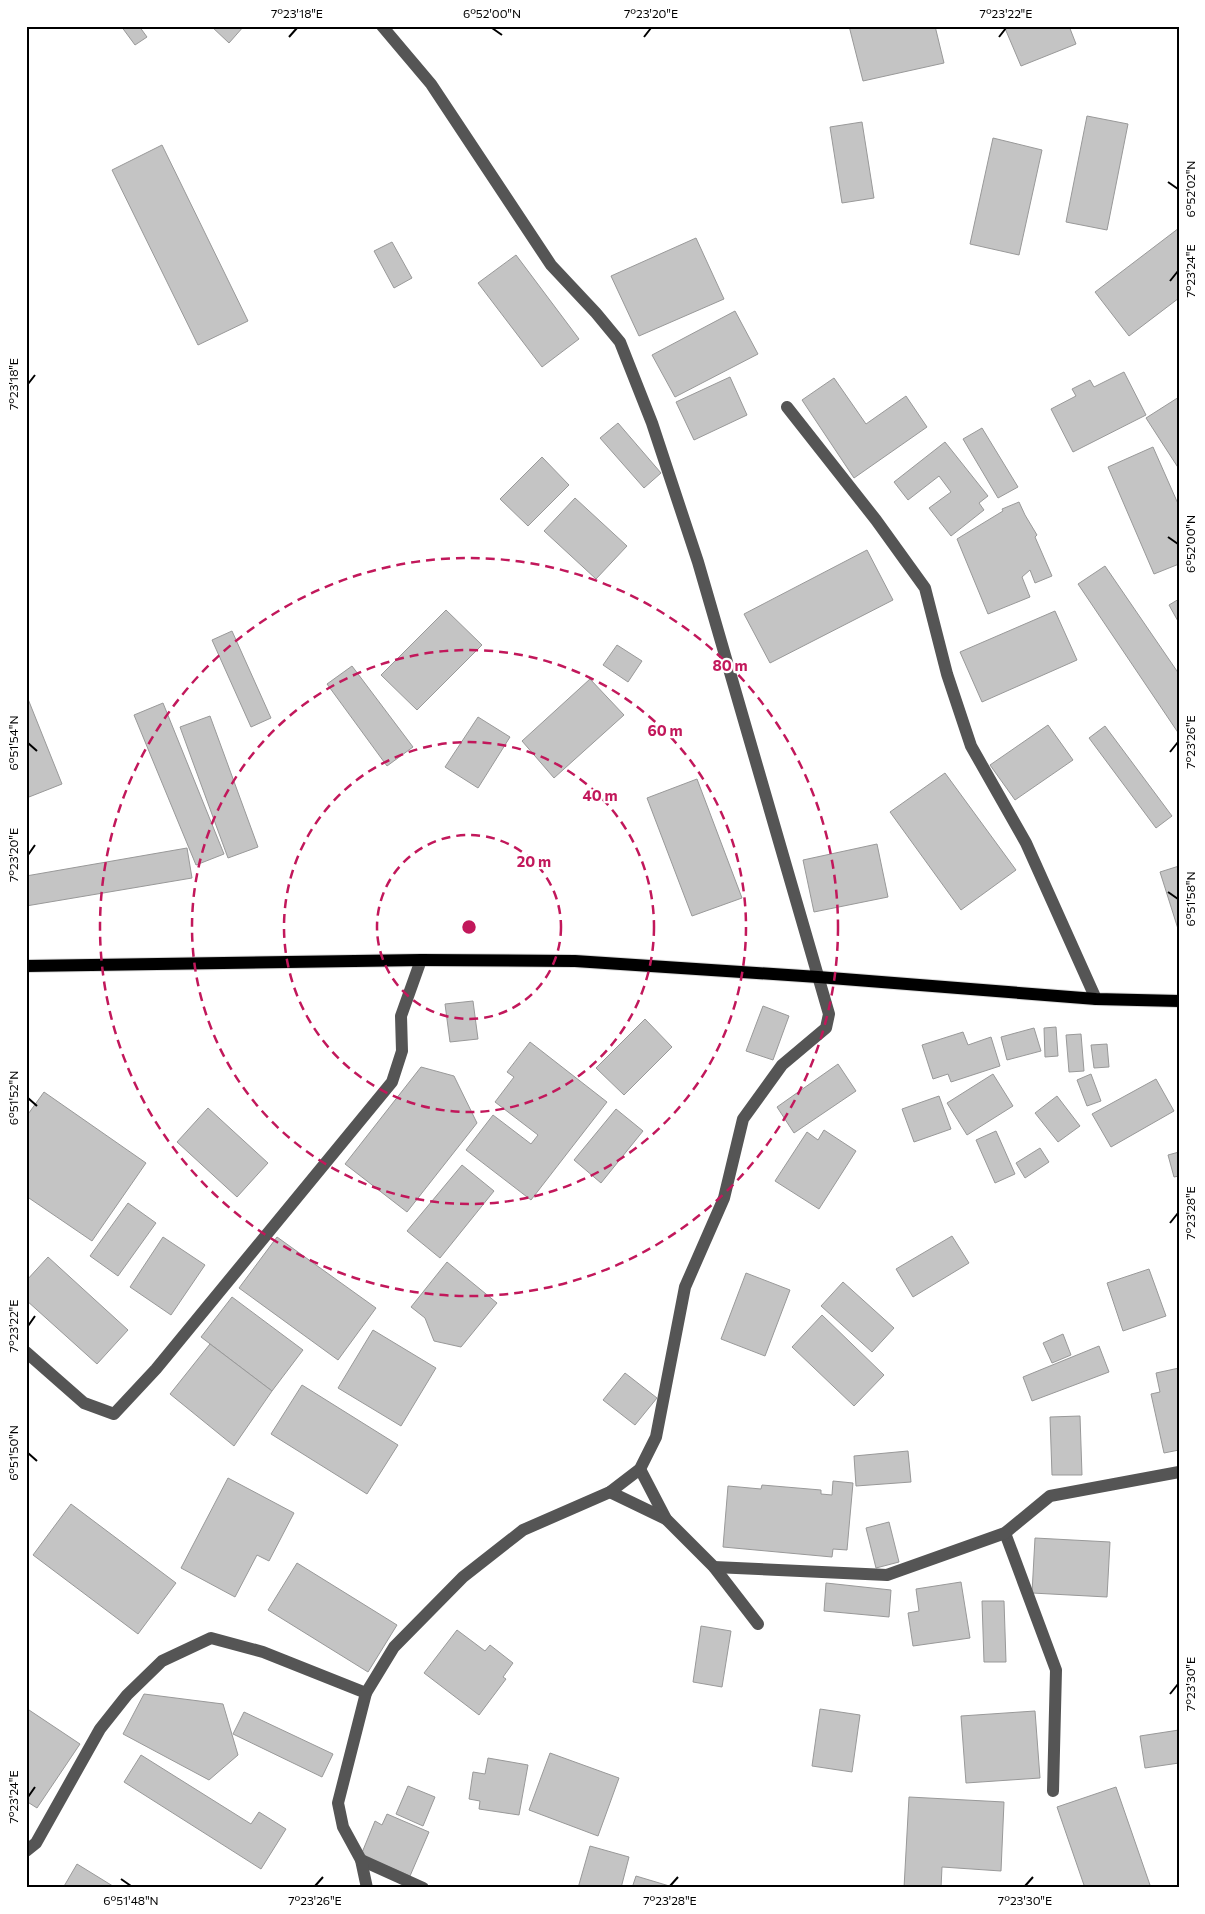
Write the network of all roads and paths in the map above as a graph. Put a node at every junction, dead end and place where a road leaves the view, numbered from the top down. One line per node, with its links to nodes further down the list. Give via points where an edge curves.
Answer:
1 (382, 26): 5 (street, via 430,84 551,265 620,342 652,423 698,562)
2 (787, 407): 6 (street, via 925,588 947,674 972,746 1026,843)
3 (421, 960): 4 (main road); 5 (main road, via 575,961); 8 (street, via 401,1016 402,1050 392,1082 156,1369 114,1414 84,1403)
4 (26, 966)
5 (818, 977): 6 (main road); 9 (street, via 830,1014 826,1028 782,1065 743,1119 724,1198 684,1287 656,1437)
6 (1096, 999): 7 (main road)
7 (1179, 1001)
8 (26, 1352)
9 (640, 1469): 11 (street); 12 (street)
10 (1179, 1472): 13 (street, via 1050,1496)
11 (610, 1492): 12 (street); 16 (street, via 523,1530 464,1576 394,1647)
12 (666, 1519): 14 (street)
13 (1005, 1533): 14 (street, via 887,1575); 17 (street, via 1056,1670)
14 (714, 1567): 15 (street)
15 (758, 1624)
16 (366, 1693): 18 (street, via 264,1652 210,1638 162,1661 127,1695 100,1729); 19 (street, via 338,1803 344,1827)
17 (1053, 1790)
18 (31, 1847)
19 (361, 1860): 20 (street); 21 (street)
20 (367, 1888)
21 (424, 1888)

